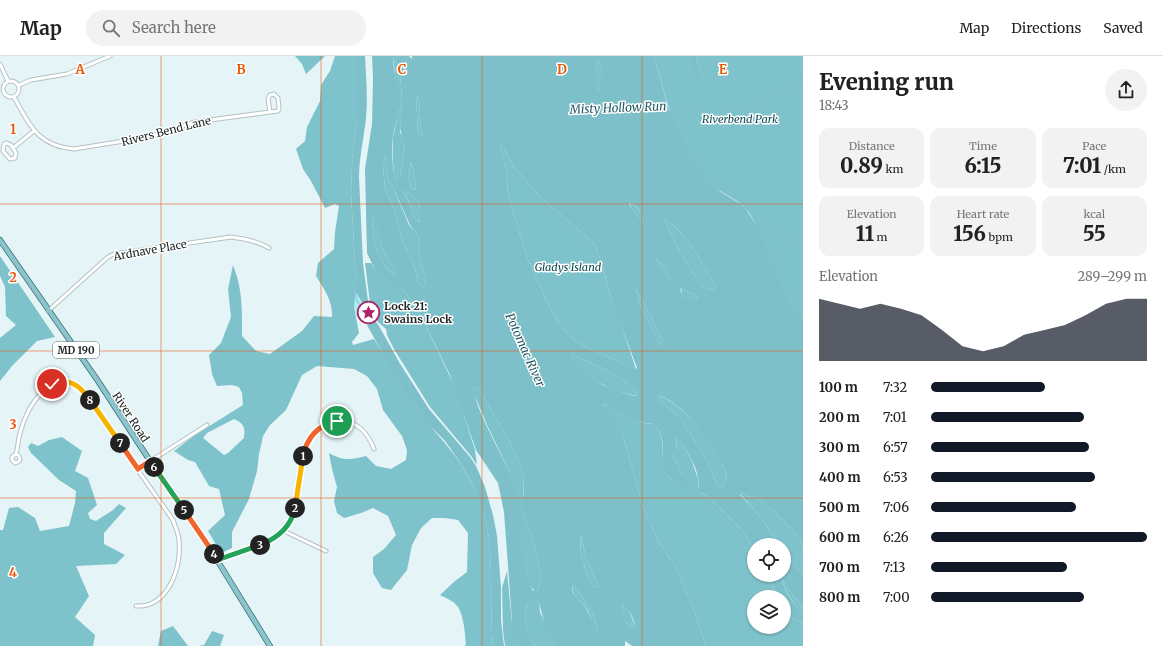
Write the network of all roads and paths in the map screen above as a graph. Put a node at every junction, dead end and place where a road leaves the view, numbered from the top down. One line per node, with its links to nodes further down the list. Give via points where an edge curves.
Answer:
1 (110, 56): 4 (street, via 67,74 31,80)
2 (0, 64): 3 (street)
3 (8, 81): 4 (street, via 14,81); 5 (street, via 3,85)
4 (19, 85): 7 (street, via 19,92)
5 (2, 92): 6 (street); 7 (street)
6 (0, 96)
7 (14, 97): 9 (street, Rivers Bend Lane)
8 (270, 112): 8 (street, via 278,111 279,108 278,98 274,94 270,95 268,100); 9 (street, Rivers Bend Lane, via 195,122 149,137 74,149 52,143)
9 (34, 131): 10 (street)
10 (13, 148): 10 (street, via 6,143 3,146 3,150 11,159 16,155)
11 (0, 240): 13 (main road, River Road / MD 190)
12 (269, 248): 13 (street, Ardnave Place, via 260,242 232,237 114,254)
13 (48, 310): 17 (main road, River Road / MD 190)
14 (207, 426): 17 (street)
15 (374, 449): 19 (street, via 368,436 352,423 337,421 320,427 305,448 294,511)
16 (16, 454): 18 (street, via 23,423 30,408 48,387 66,382 83,390)
17 (150, 461): 18 (street); 21 (main road, River Road / MD 190)
18 (138, 469): 22 (street, via 173,520 179,540 179,561 168,589 144,607)
19 (284, 531): 20 (street); 21 (street, via 268,542)
20 (326, 551)
21 (217, 560): 23 (main road, River Road / MD 190)
22 (136, 606)
23 (270, 646)

